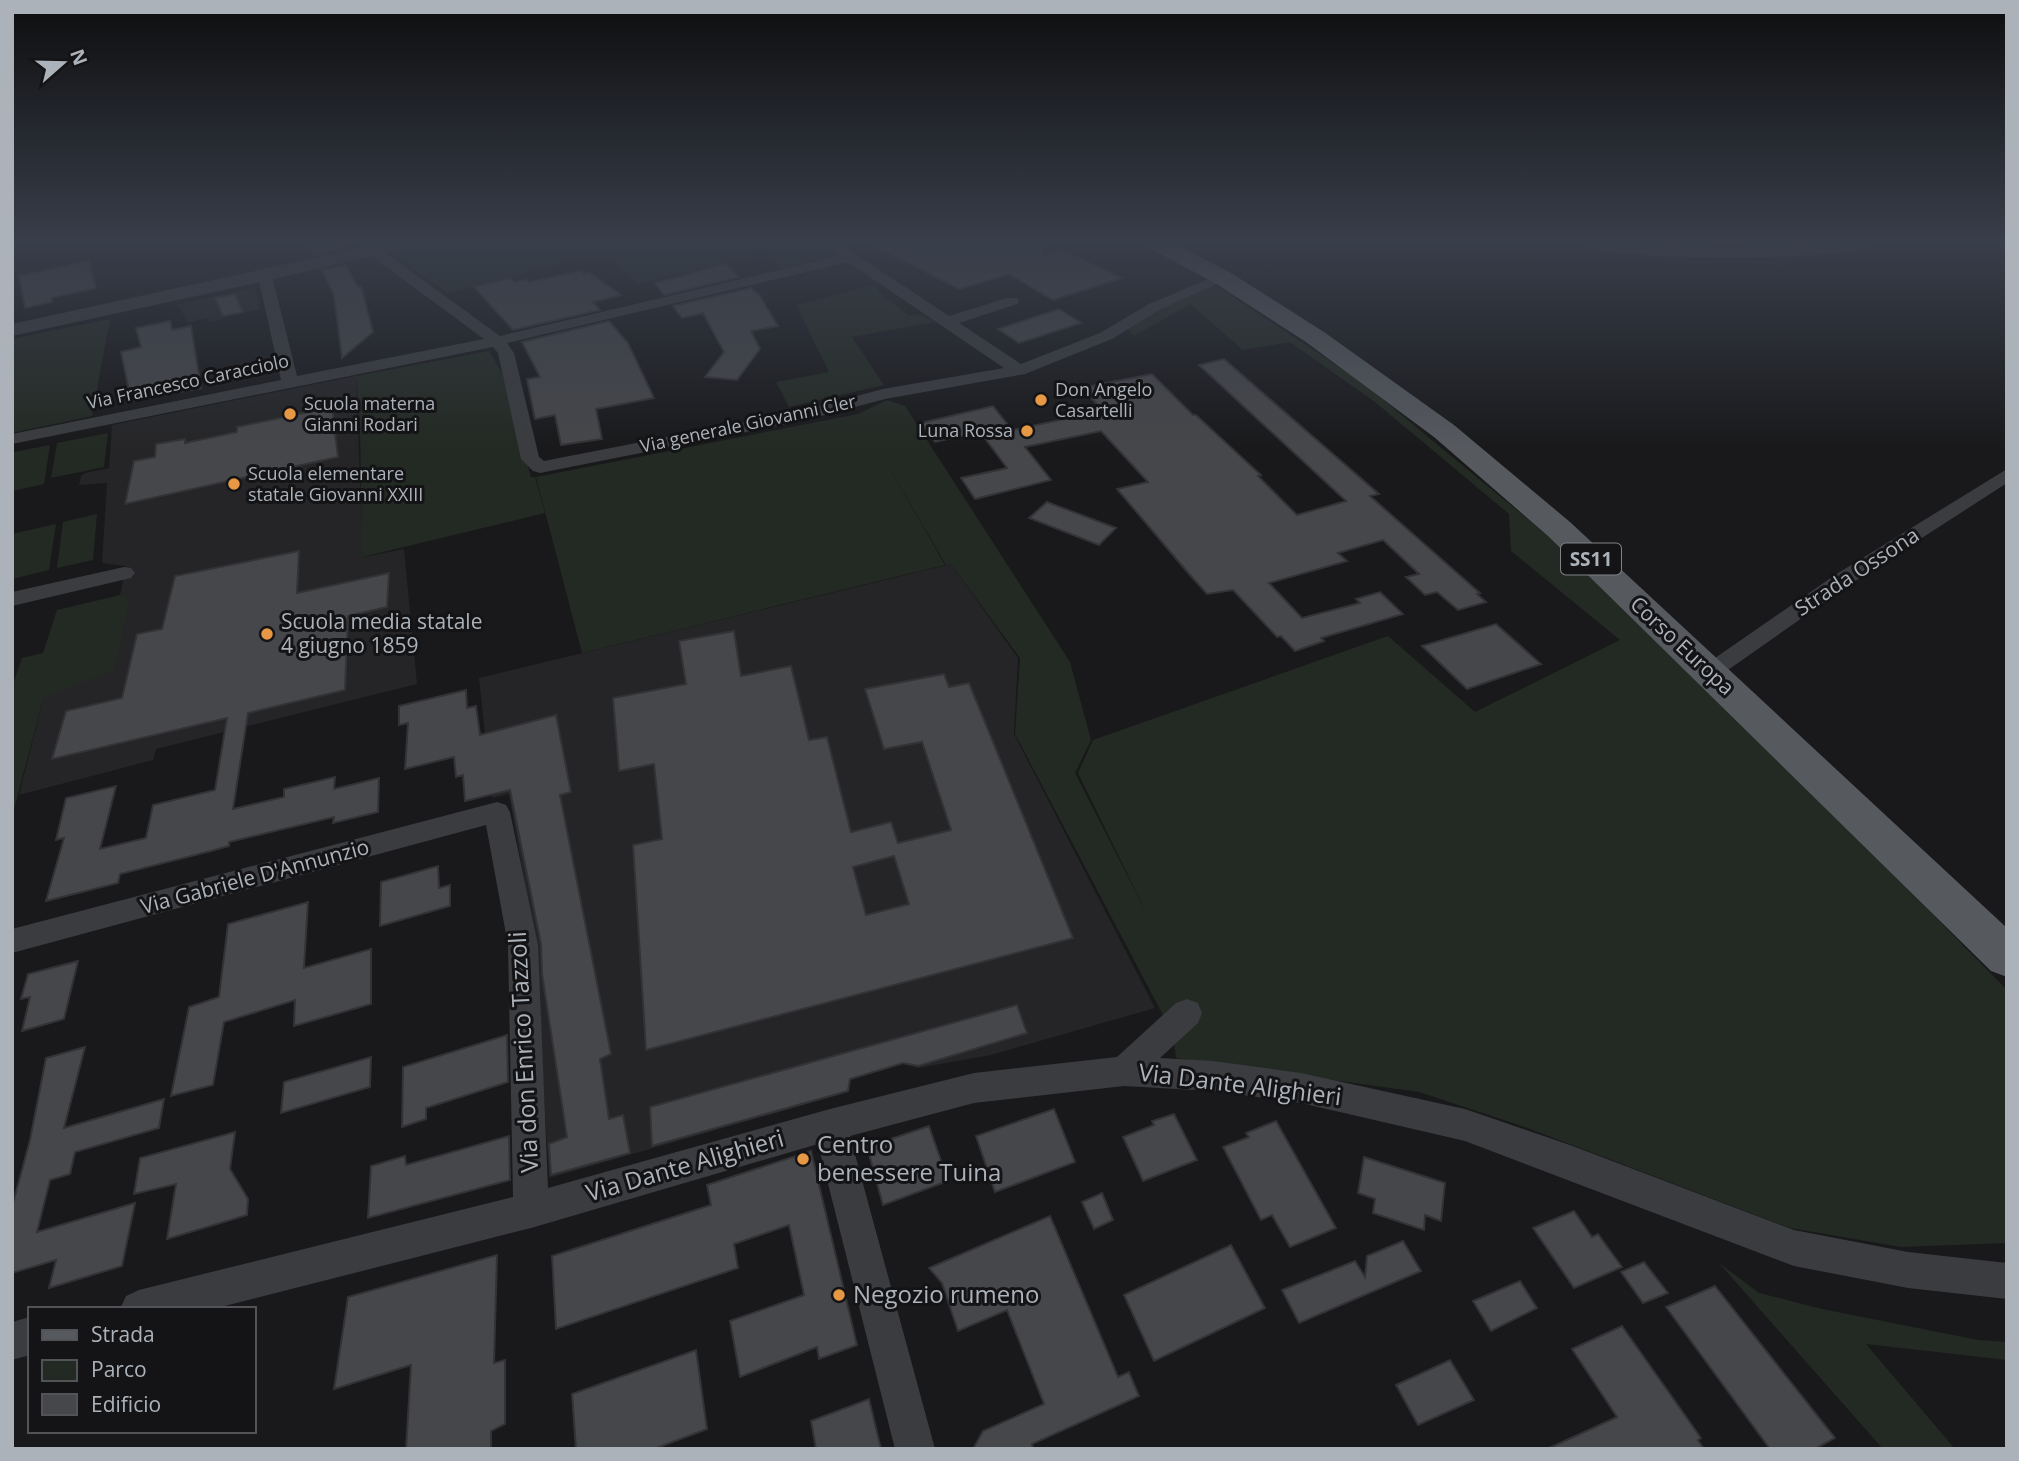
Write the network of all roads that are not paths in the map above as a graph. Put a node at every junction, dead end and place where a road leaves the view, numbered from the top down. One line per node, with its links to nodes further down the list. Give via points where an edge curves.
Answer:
1 (95, 312): 10 (street)
2 (274, 312): 13 (street)
3 (458, 312): 11 (street)
4 (619, 312): 11 (street, Via Francesco Caracciolo)
5 (932, 312): 9 (street)
6 (977, 312): 9 (street)
7 (1145, 312): 12 (street, Via generale Giovanni Cler, via 1106,336)
8 (1276, 312): 18 (main road, Corso Europa / SS11, via 1444,431 1559,529)
9 (946, 322): 12 (street)
10 (12, 330)
11 (497, 341): 12 (street, Via generale Giovanni Cler, via 506,353 530,459 540,467); 13 (street, Via Francesco Caracciolo)
12 (1019, 370)
13 (290, 382): 14 (street, Via Francesco Caracciolo)
14 (12, 439)
15 (2007, 475): 18 (street, Strada Ossona, via 1842,580)
16 (124, 573): 17 (street)
17 (12, 599)
18 (1710, 672): 21 (main road, Corso Europa / SS11)
19 (497, 812): 20 (street, Via Gabriele D'Annunzio); 25 (street, Via don Enrico Tazzoli, via 523,945)
20 (12, 942)
21 (1997, 946)
22 (1186, 1013): 23 (street)
23 (1124, 1071): 24 (street, Via Dante Alighieri, via 974,1088); 26 (street, Via Dante Alighieri, via 1226,1078 1367,1101 1465,1125 1794,1248 1908,1270)
24 (830, 1125): 25 (street, Via Dante Alighieri); 28 (street)
25 (531, 1210): 27 (street, Via Dante Alighieri)
26 (2007, 1281)
27 (147, 1307)
28 (915, 1449)

